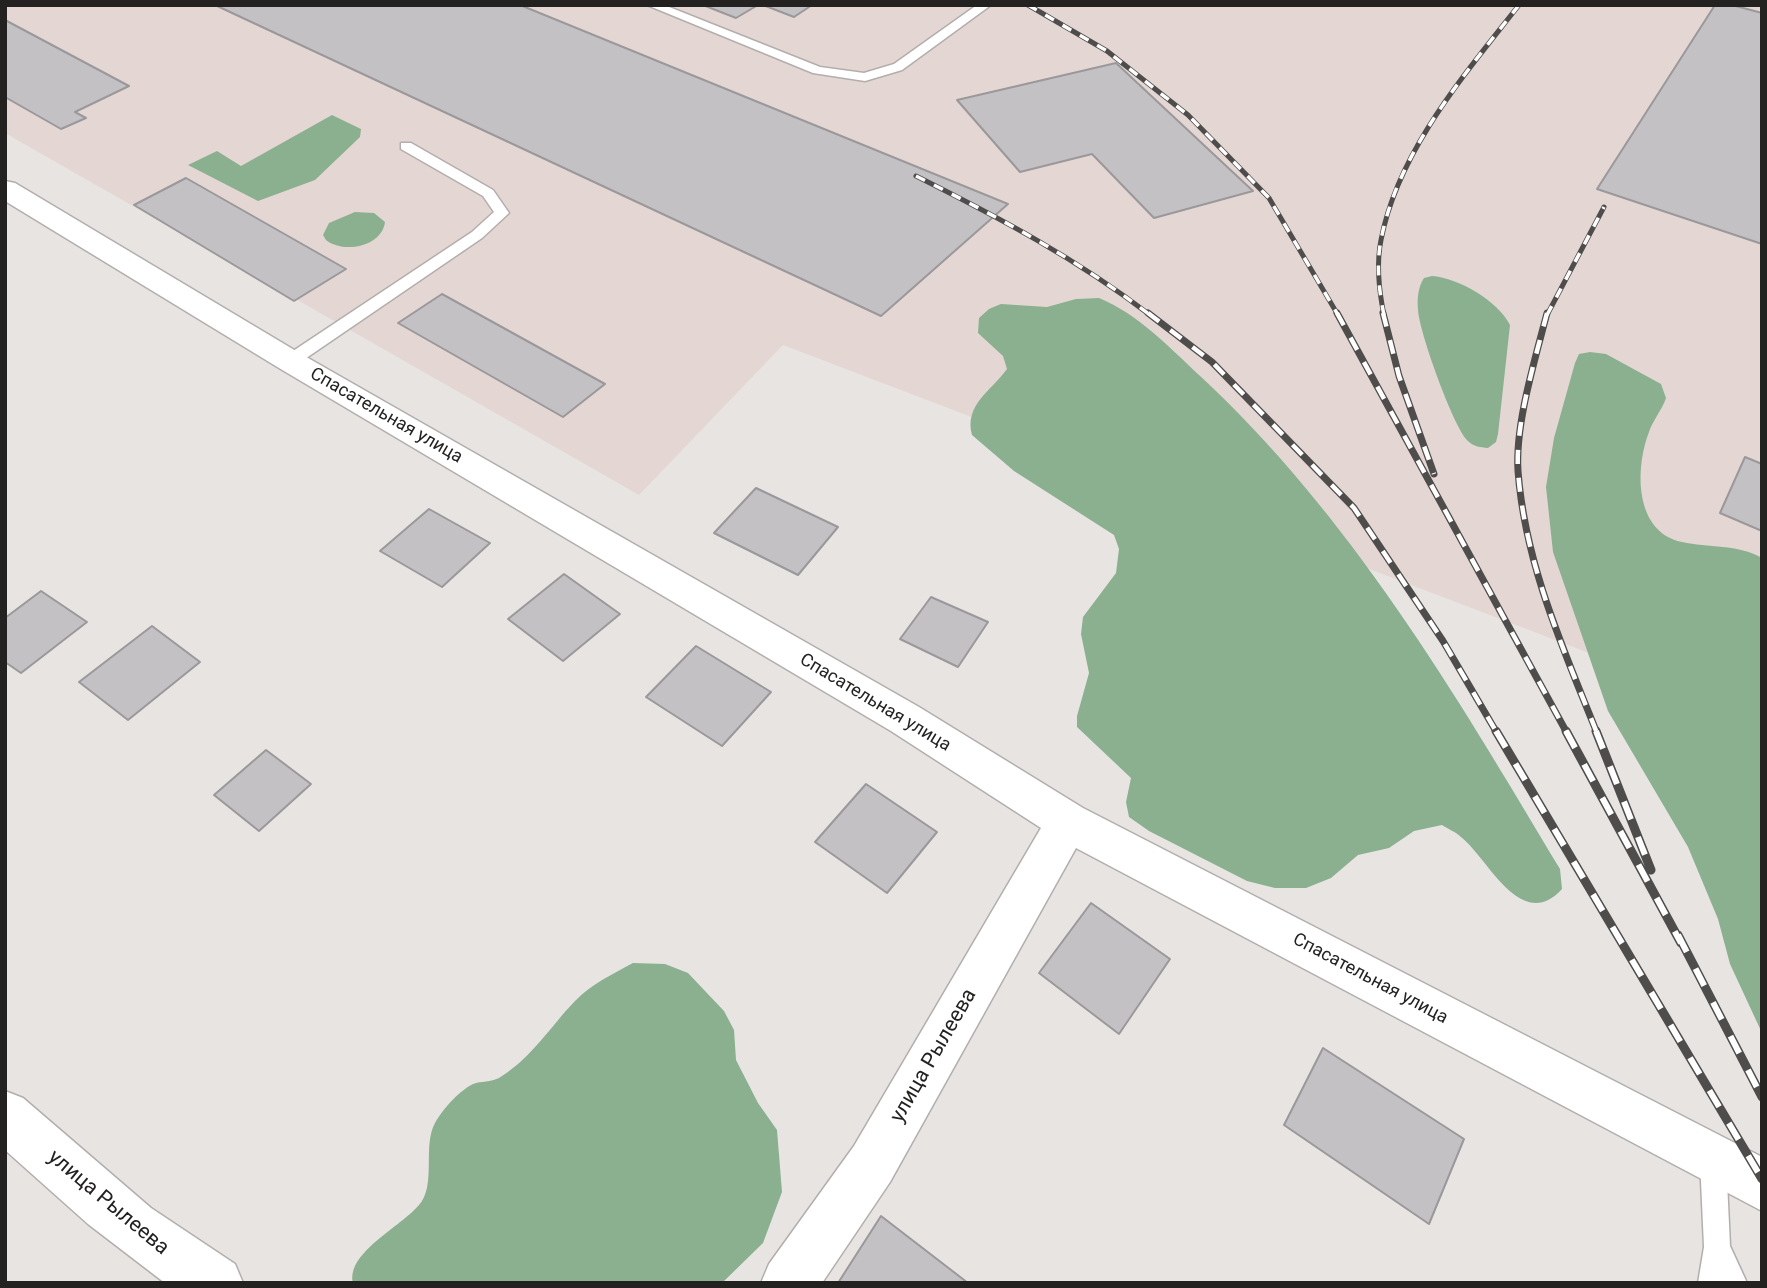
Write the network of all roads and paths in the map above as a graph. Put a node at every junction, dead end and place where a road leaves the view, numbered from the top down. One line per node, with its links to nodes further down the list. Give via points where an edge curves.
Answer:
1 (653, 5): 2 (lane, via 817,70 865,78 898,67)
2 (985, 5)
3 (406, 146): 5 (lane, via 488,193 502,213 477,235)
4 (5, 189): 5 (street, Спасательная улица)
5 (290, 360): 6 (street, Спасательная улица, via 905,719)
6 (1068, 822): 8 (street, Спасательная улица); 12 (street, улица Рылеева, via 872,1164)
7 (5, 1116): 11 (street, улица Рылеева, via 117,1213 184,1265)
8 (1713, 1158): 9 (street, Спасательная улица); 10 (lane)
9 (1762, 1185)
10 (1717, 1247): 13 (lane); 14 (lane)
11 (216, 1283)
12 (788, 1283)
13 (1711, 1283)
14 (1734, 1283)

